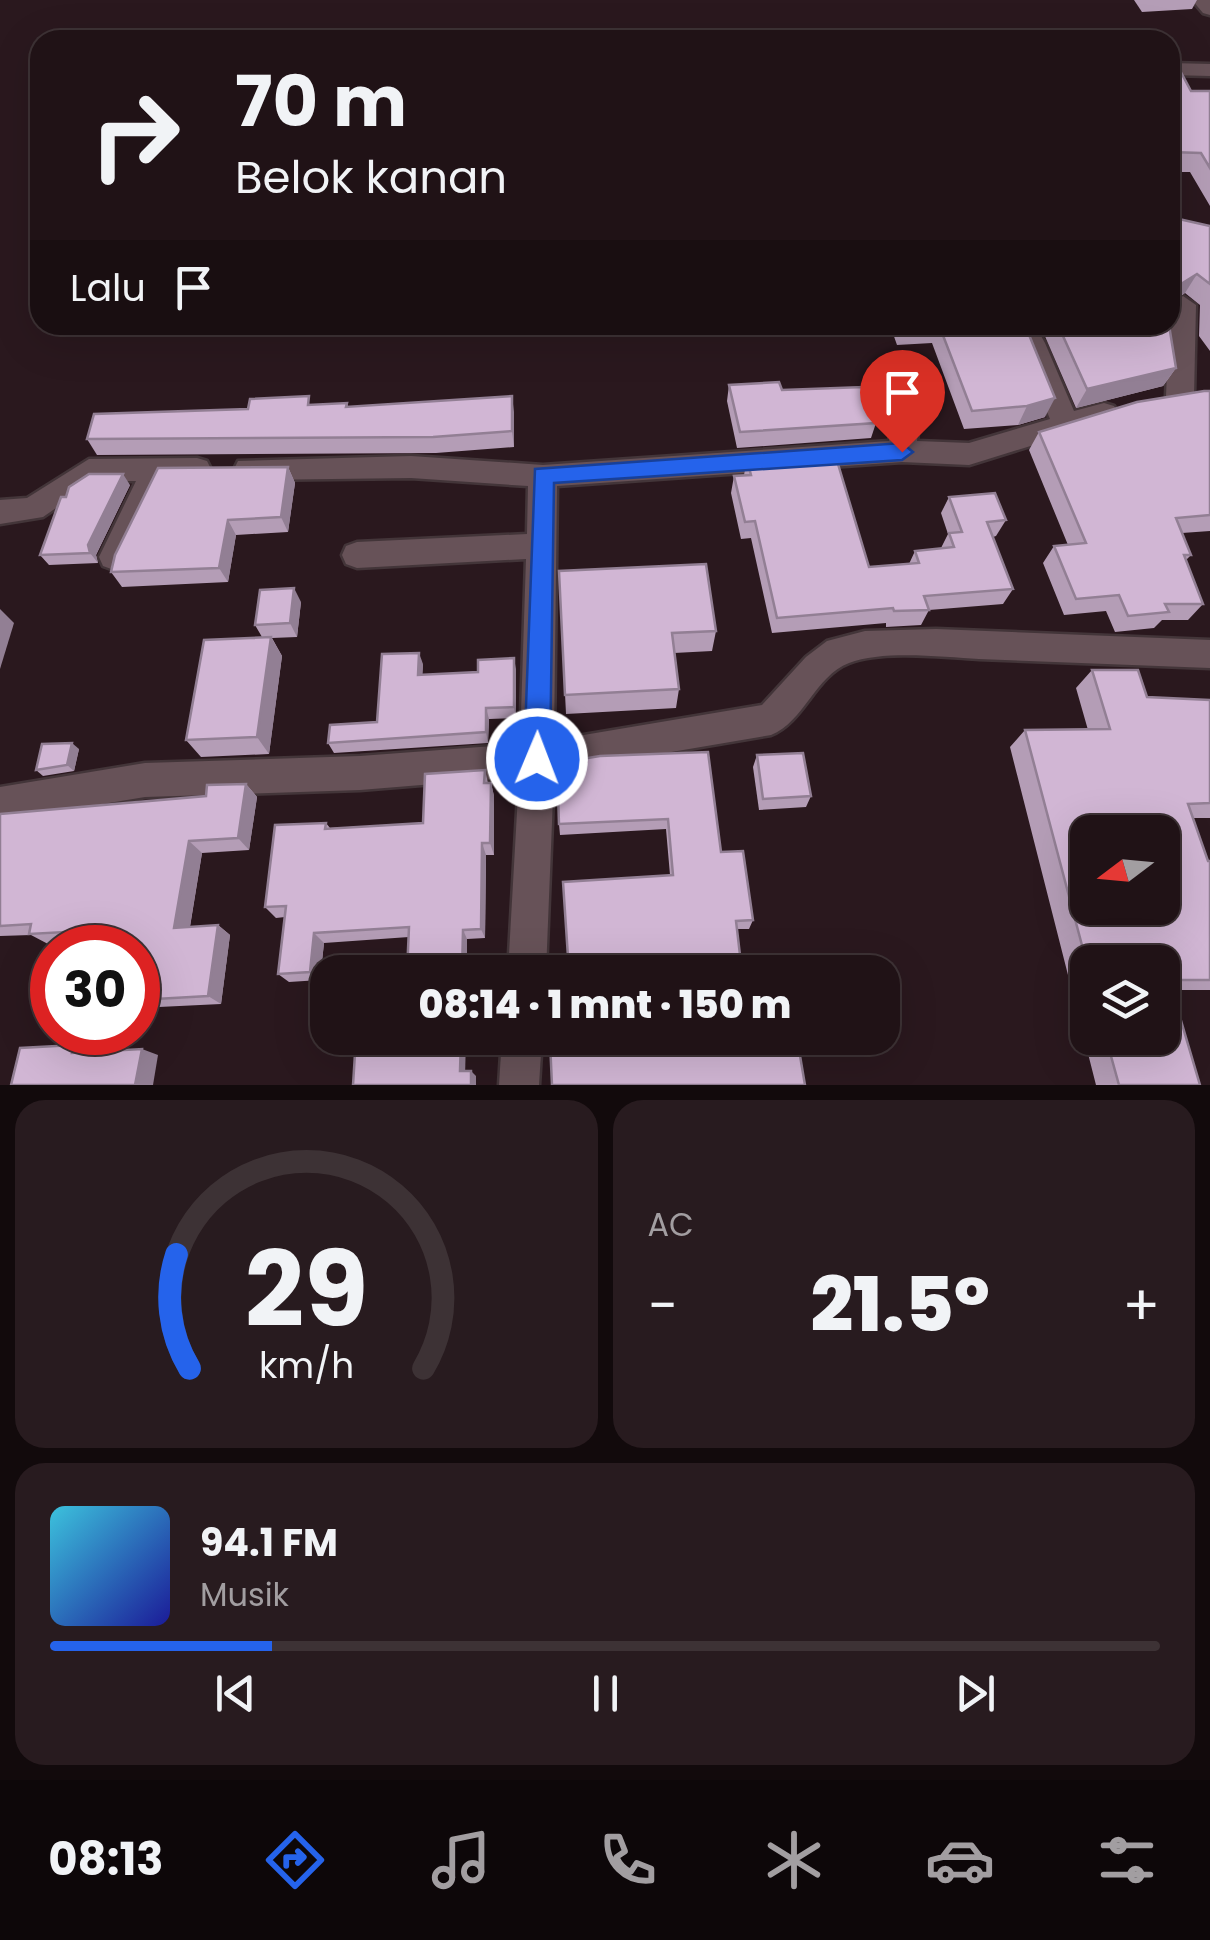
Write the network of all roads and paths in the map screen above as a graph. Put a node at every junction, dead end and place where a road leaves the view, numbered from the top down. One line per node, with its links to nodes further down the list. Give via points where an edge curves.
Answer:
1 (1202, 0): 2 (street)
2 (1210, 10)
3 (1180, 69): 4 (street)
4 (1210, 70)
5 (1183, 305): 6 (street)
6 (1180, 328)
7 (1179, 335): 10 (street, via 1171,398)
8 (1032, 344): 12 (street)
9 (913, 365): 13 (street)
10 (1210, 392)
11 (1124, 407): 12 (street)
12 (1066, 424): 13 (street, via 969,454)
13 (902, 452): 15 (street)
14 (156, 469): 15 (street, via 410,468); 16 (street, via 89,470 33,508); 19 (street)
15 (543, 476): 17 (street)
16 (0, 512)
17 (542, 546): 18 (street); 21 (street)
18 (357, 555)
19 (114, 558)
20 (1210, 654): 21 (street, via 865,645 838,651 817,667 771,719)
21 (537, 759): 22 (street, via 145,780); 23 (street)
22 (0, 804)
23 (528, 955)
24 (521, 1055): 25 (street)
25 (519, 1085)

